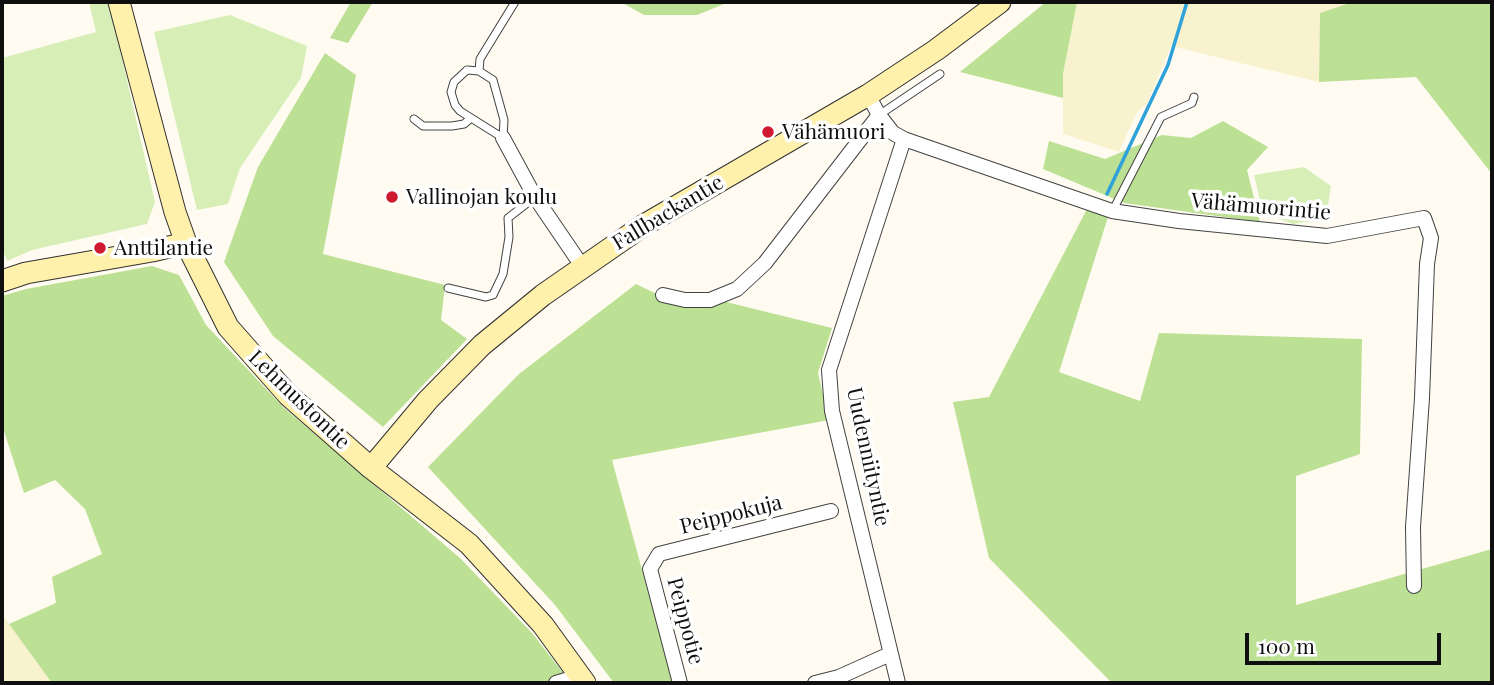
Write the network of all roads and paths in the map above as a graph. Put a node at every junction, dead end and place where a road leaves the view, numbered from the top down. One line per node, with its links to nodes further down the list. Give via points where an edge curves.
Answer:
1 (119, 2): 15 (street, Lehmustontie)
2 (515, 2): 4 (lane, via 480,59)
3 (1000, 2): 6 (street, Fallbackantie)
4 (479, 71): 9 (lane, via 467,70 451,92 455,105); 11 (lane, via 493,80 504,120)
5 (940, 74): 8 (lane)
6 (868, 95): 8 (street); 16 (street, Fallbackantie)
7 (1194, 97): 14 (lane, via 1192,103 1161,117)
8 (879, 115): 12 (street); 19 (street, via 765,262 737,289 710,300)
9 (471, 118): 10 (lane, via 452,126 423,126); 11 (lane)
10 (414, 120)
11 (503, 138): 13 (street)
12 (904, 139): 14 (street, Vähämuorintie); 24 (street, Uudenniityntie, via 829,370 832,411)
13 (535, 197): 16 (street); 18 (lane, via 508,218 503,274 493,295)
14 (1112, 211): 23 (street, Vähämuorintie, via 1327,236 1424,218 1431,238 1413,527)
15 (186, 243): 17 (street); 20 (street, Lehmustontie, via 228,327 246,349 288,396)
16 (582, 266): 20 (street, Fallbackantie, via 482,345)
17 (2, 281)
18 (449, 288)
19 (663, 295)
20 (371, 468): 25 (street, Lehmustontie, via 469,544 543,625)
21 (831, 511): 22 (street, Peippokuja, via 659,554)
22 (650, 569): 27 (street, Peippotie)
23 (1414, 586)
24 (890, 654): 28 (street); 29 (street, Uudenniityntie)
25 (582, 679): 26 (street)
26 (556, 683)
27 (680, 683)
28 (815, 683)
29 (898, 683)

